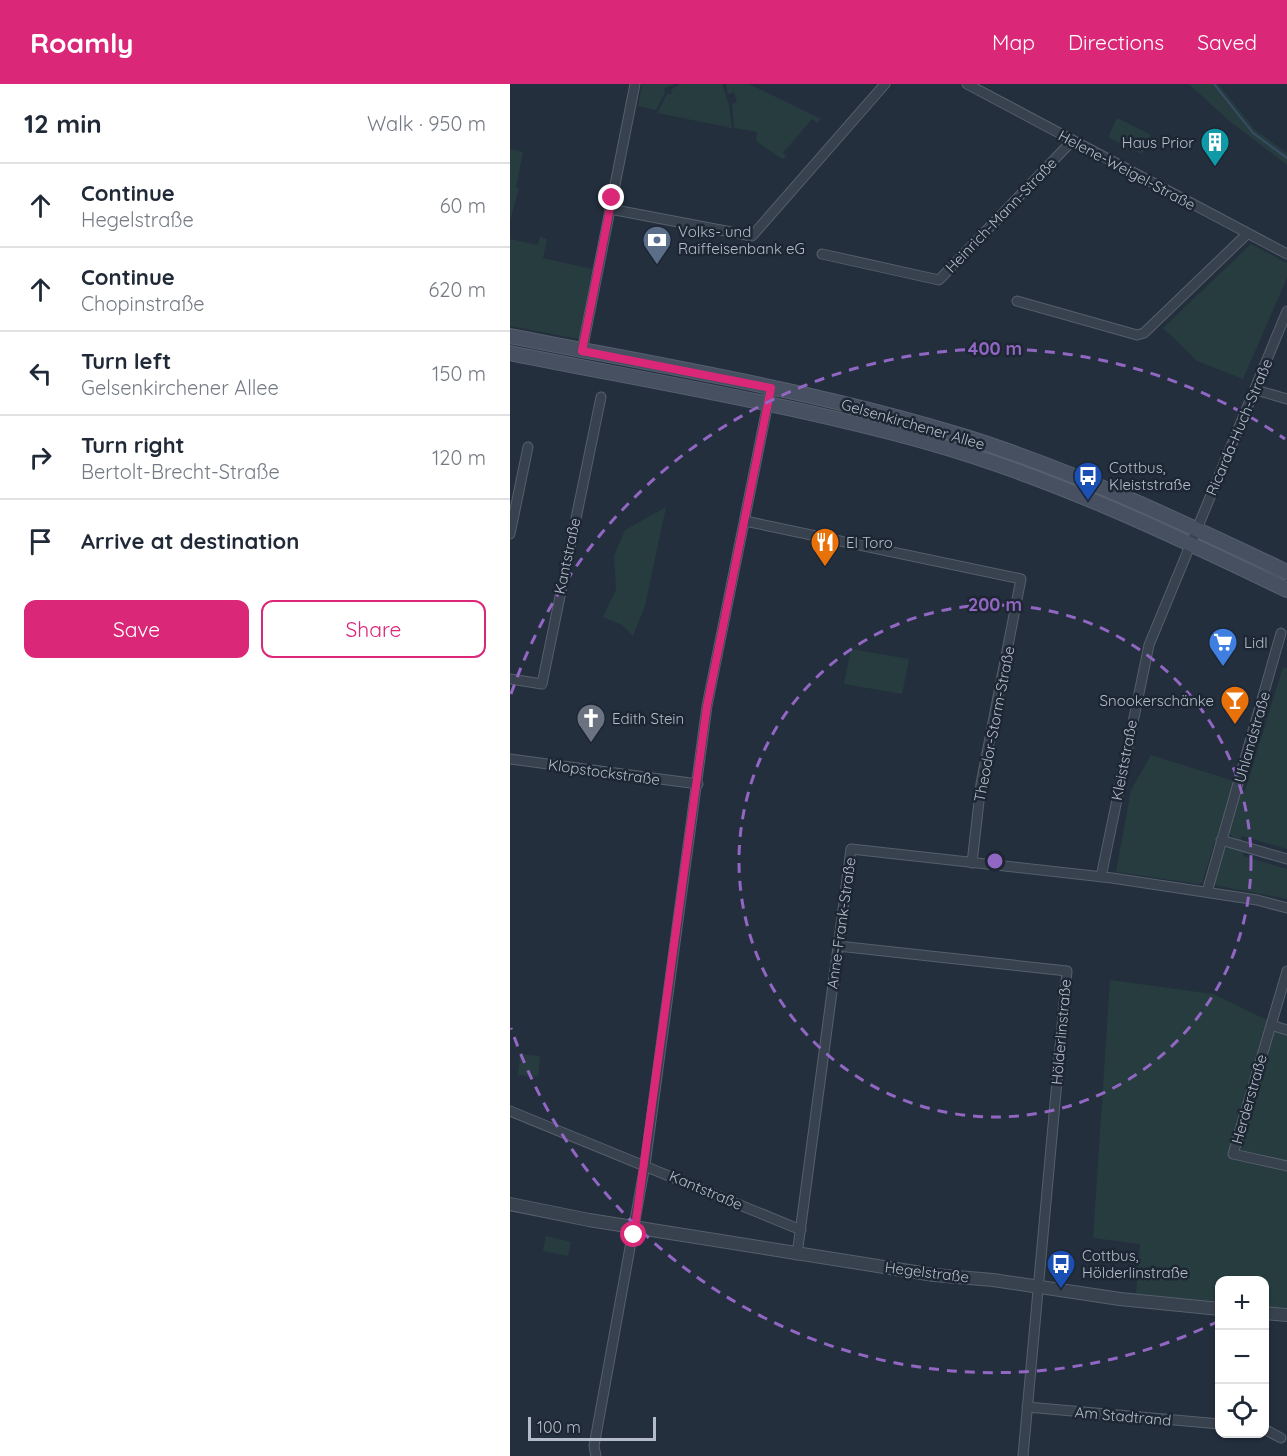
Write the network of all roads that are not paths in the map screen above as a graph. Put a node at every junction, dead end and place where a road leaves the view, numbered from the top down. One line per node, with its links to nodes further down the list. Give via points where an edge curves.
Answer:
1 (635, 84): 5 (street)
2 (885, 84): 5 (street, via 752,236)
3 (967, 84): 4 (street, Helene-Weigel-Straße)
4 (1072, 141): 6 (street, Helene-Weigel-Straße); 7 (street, Heinrich-Mann-Straße, via 939,280)
5 (610, 209): 12 (street)
6 (1248, 233): 8 (street, Helene-Weigel-Straße); 9 (street, via 1149,329 1137,335)
7 (822, 254)
8 (1287, 254)
9 (1017, 301)
10 (1287, 311): 15 (street, Ricarda-Huch-Straße)
11 (510, 336): 12 (main road, Gelsenkirchener Allee)
12 (582, 351): 14 (main road, Gelsenkirchener Allee)
13 (510, 353): 18 (main road, Gelsenkirchener Allee)
14 (771, 388): 18 (street); 21 (main road, Gelsenkirchener Allee, via 968,438)
15 (1256, 390): 17 (street); 21 (street, Ricarda-Huch-Straße)
16 (601, 397): 27 (street, Kantstraße, via 542,684)
17 (1287, 399)
18 (767, 403): 20 (street); 23 (main road, Gelsenkirchener Allee, via 939,446 1015,471)
19 (528, 447): 22 (street)
20 (746, 521): 29 (street, via 707,706); 32 (street, Theodor-Storm-Straße, via 1021,579 981,784)
21 (1197, 528): 23 (street, Ricarda-Huch-Straße); 24 (main road, Gelsenkirchener Allee)
22 (510, 534)
23 (1190, 544): 25 (main road, Gelsenkirchener Allee); 33 (street, Kleiststraße, via 1144,661)
24 (1287, 572)
25 (1287, 590)
26 (1281, 633): 30 (street, Uhlandstraße)
27 (510, 680)
28 (510, 759): 29 (street, Klopstockstraße)
29 (698, 784): 41 (street)
30 (1221, 840): 31 (street); 34 (street, Uhlandstraße)
31 (1287, 859)
32 (972, 863): 33 (street, Anne-Frank-Straße); 36 (street, Anne-Frank-Straße, via 851,849)
33 (1101, 877): 34 (street, Anne-Frank-Straße)
34 (1207, 892): 35 (street, Anne-Frank-Straße)
35 (1287, 908)
36 (838, 946): 45 (street, Anne-Frank-Straße); 47 (street, Hölderlinstraße, via 1066,971)
37 (1287, 971): 38 (street, Herderstraße)
38 (1271, 1025): 39 (street); 42 (street, Herderstraße, via 1233,1154)
39 (1287, 1030)
40 (510, 1111): 41 (street, Kantstraße)
41 (645, 1165): 44 (street); 45 (street, Kantstraße)
42 (1287, 1166)
43 (510, 1204): 44 (street, Hegelstraße)
44 (635, 1228): 46 (street, Hegelstraße); 55 (street, via 594,1446)
45 (801, 1230): 46 (street, Anne-Frank-Straße)
46 (797, 1255): 47 (street, Hegelstraße)
47 (1038, 1286): 48 (street, Hegelstraße); 51 (street)
48 (1215, 1308)
49 (1269, 1313): 50 (street)
50 (1287, 1315)
51 (1027, 1407): 52 (street, Am Stadtrand); 56 (street)
52 (1215, 1424)
53 (1269, 1432): 54 (street)
54 (1281, 1438)
55 (596, 1456)
56 (1023, 1456)

